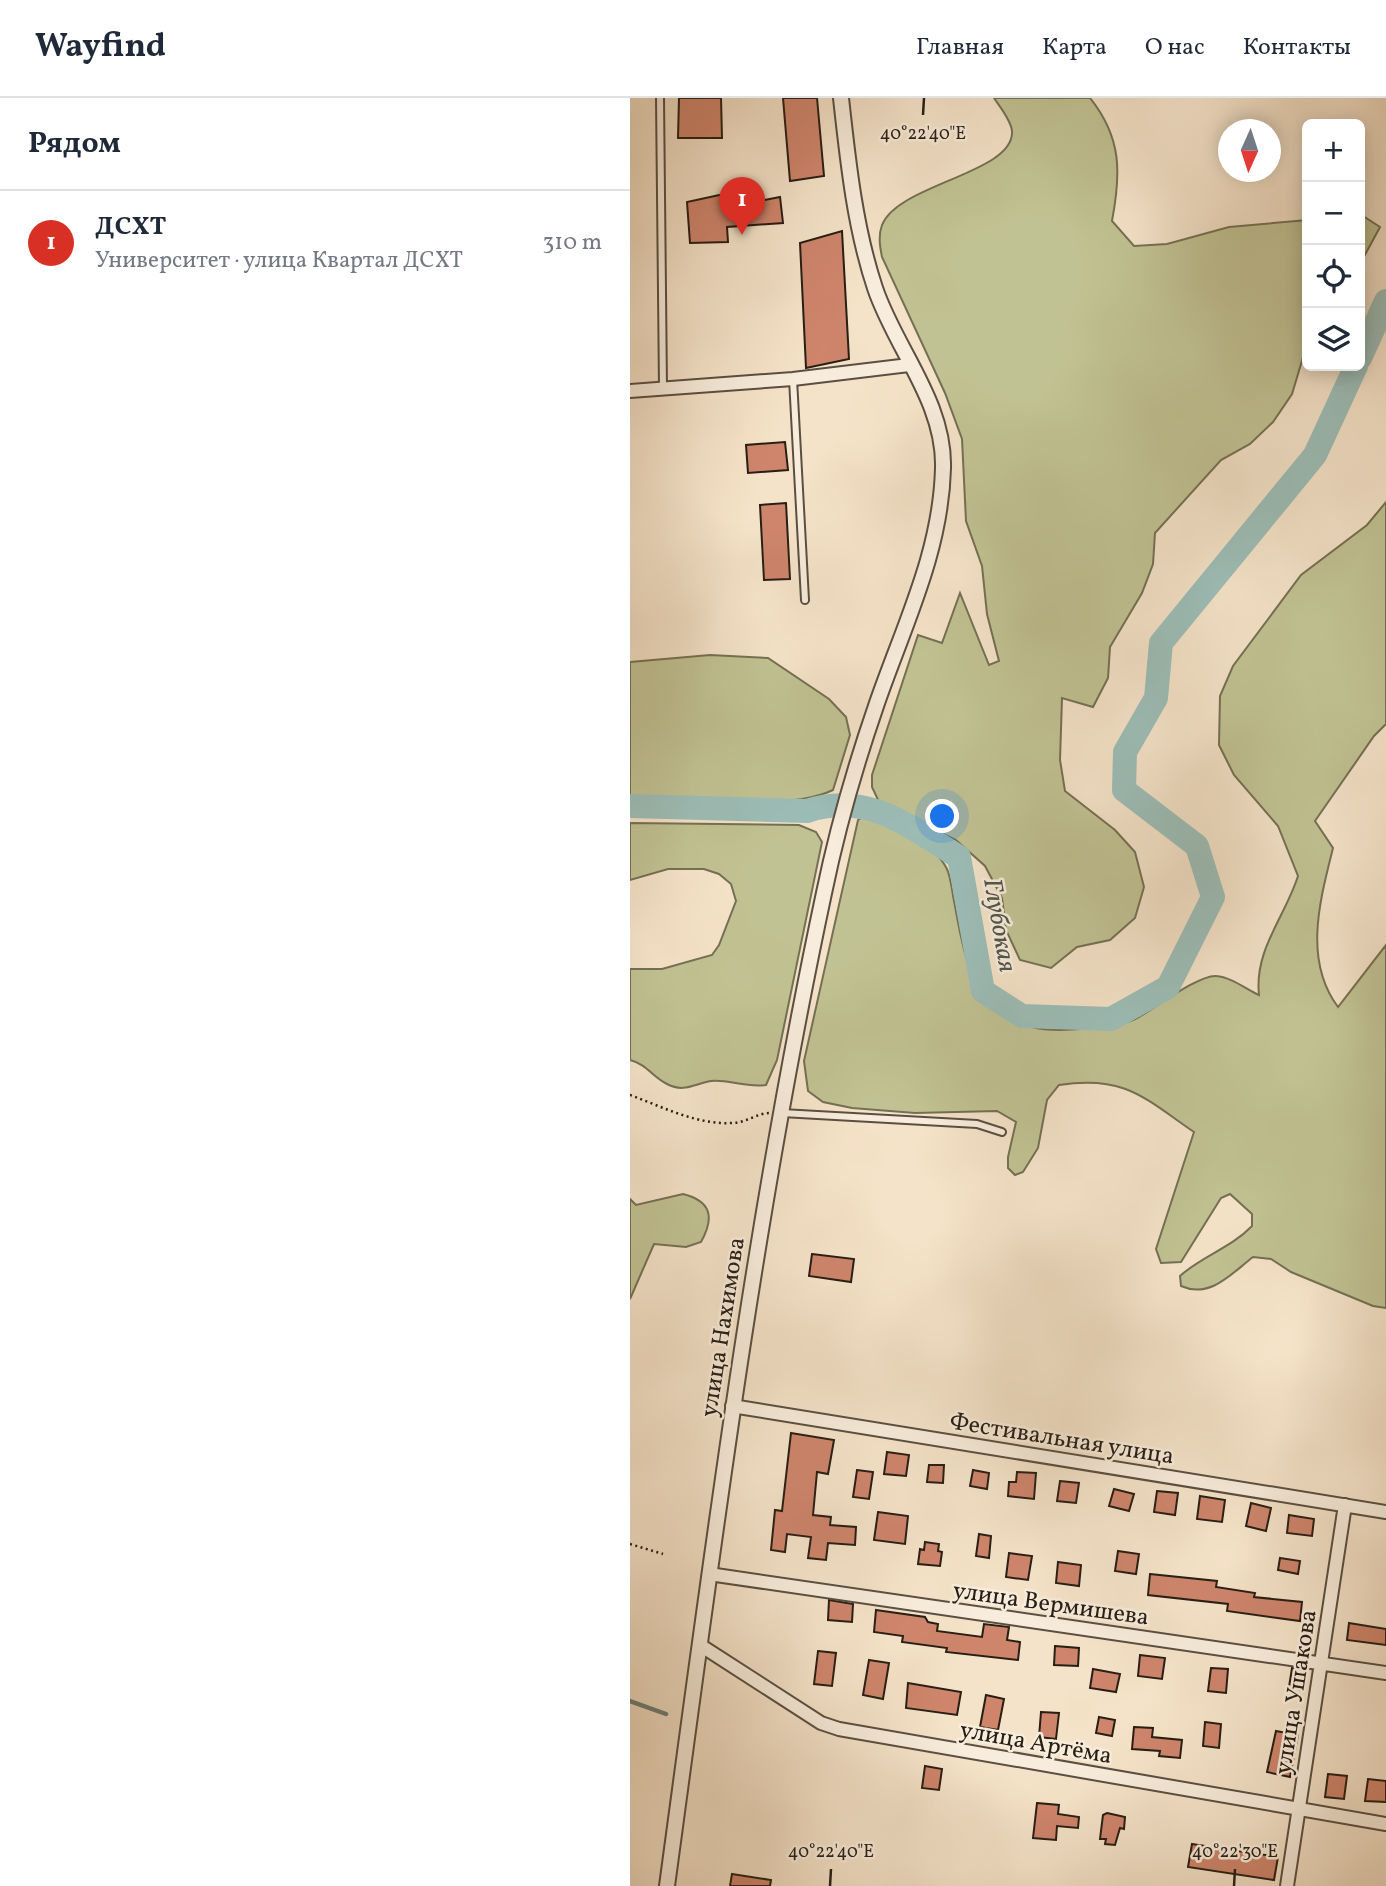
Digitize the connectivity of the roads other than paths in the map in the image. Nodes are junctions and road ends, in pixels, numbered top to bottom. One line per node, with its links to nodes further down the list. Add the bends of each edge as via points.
1 (660, 98): 5 (lane)
2 (841, 98): 3 (street, улица Нахимова, via 864,249 885,314)
3 (909, 365): 4 (street); 8 (street, улица Нахимова, via 933,412 942,452 935,536 840,825)
4 (793, 379): 5 (street); 7 (lane)
5 (663, 388): 6 (street)
6 (630, 391)
7 (804, 600)
8 (780, 1113): 9 (lane, via 965,1123); 10 (street, улица Нахимова)
9 (1002, 1132)
10 (732, 1406): 11 (street, Фестивальная улица); 13 (street, улица Нахимова)
11 (1345, 1505): 12 (street, Фестивальная улица); 15 (street, улица Ушакова)
12 (1386, 1512)
13 (709, 1574): 14 (street, улица Нахимова); 15 (street, улица Вермишева)
14 (700, 1645): 17 (street, улица Артёма, via 839,1730); 19 (street, улица Нахимова)
15 (1321, 1663): 16 (street, улица Вермишева); 17 (street, улица Ушакова)
16 (1386, 1673)
17 (1299, 1810): 18 (street, улица Артёма); 20 (street, улица Ушакова)
18 (1386, 1825)
19 (667, 1886)
20 (1287, 1886)

